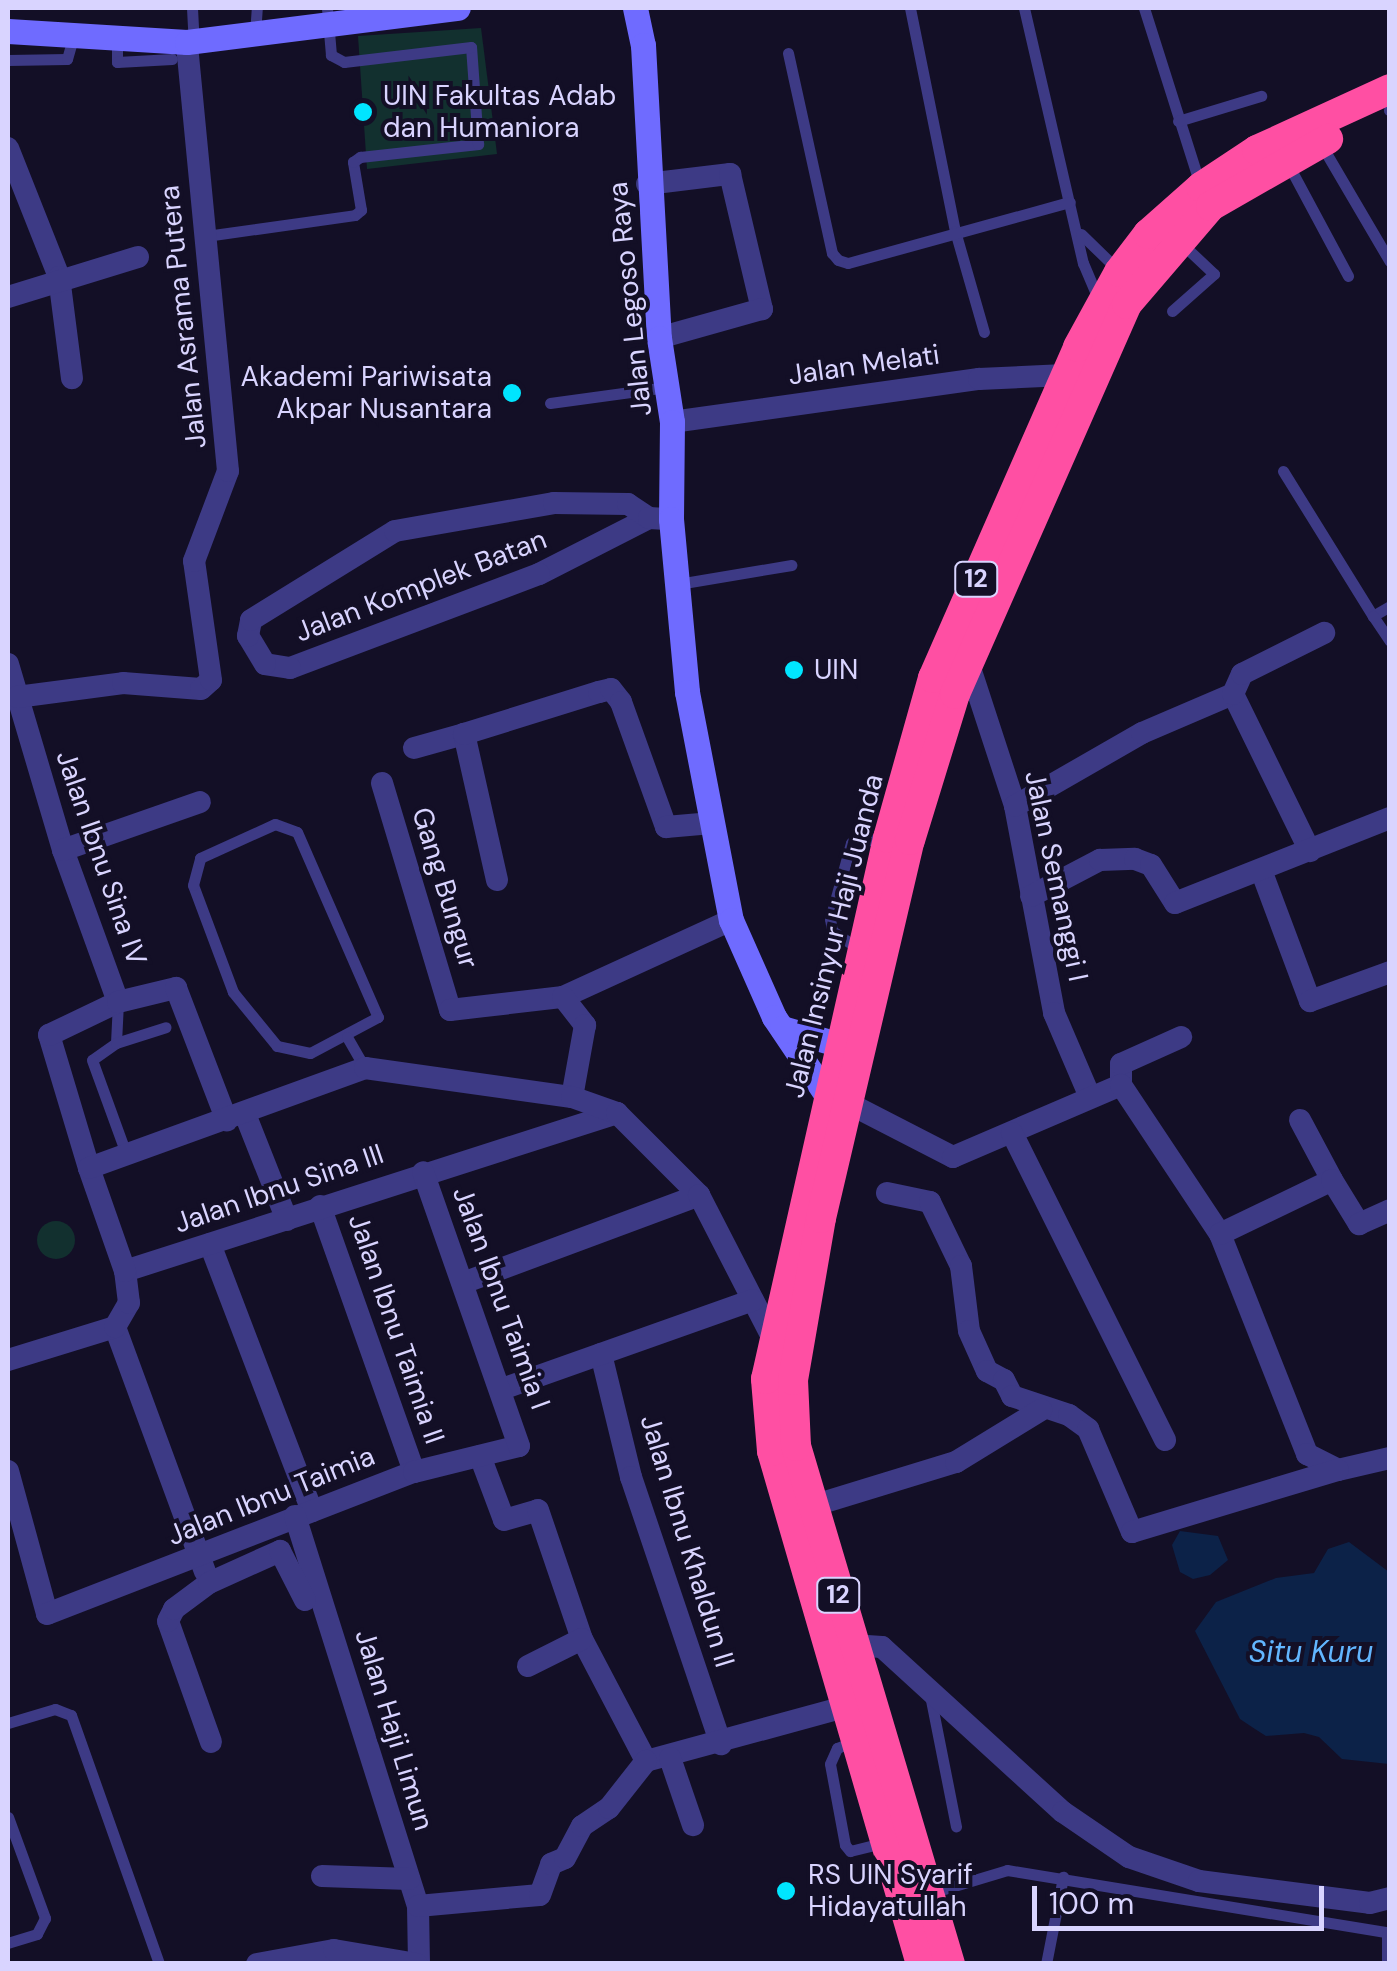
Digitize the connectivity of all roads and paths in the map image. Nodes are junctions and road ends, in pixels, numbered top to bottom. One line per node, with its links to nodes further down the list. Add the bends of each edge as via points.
1 (192, 8): 12 (lane)
2 (257, 8): 10 (lane)
3 (458, 8): 8 (street)
4 (635, 8): 22 (street, Jalan Legoso Raya, via 643,45)
5 (910, 8): 25 (lane)
6 (1024, 8): 24 (lane)
7 (1144, 8): 18 (lane)
8 (328, 16): 10 (street); 27 (lane, via 331,55 344,62 471,47 478,144 360,157 354,162 362,210 355,215)
9 (8, 31): 11 (street)
10 (256, 34): 12 (street)
11 (73, 38): 12 (street); 14 (lane, via 66,59)
12 (184, 47): 27 (street, Jalan Asrama Putera)
13 (788, 53): 25 (lane, via 832,254 848,262)
14 (8, 60)
15 (1390, 89): 23 (highway, Jalan Insinyur Haji Juanda / 12, via 1256,150)
16 (1261, 96): 18 (lane)
17 (1390, 110): 19 (highway, Jalan Insinyur Haji Juanda / 12)
18 (1178, 121): 23 (lane)
19 (1320, 142): 21 (highway, Jalan Insinyur Haji Juanda / 12); 30 (lane)
20 (8, 148): 33 (street)
21 (1286, 160): 28 (highway, Jalan Insinyur Haji Juanda / 12, via 1210,206); 32 (lane)
22 (647, 184): 38 (street, Jalan Legoso Raya); 38 (street, via 730,174 762,309)
23 (1201, 186): 31 (highway, Jalan Insinyur Haji Juanda / 12, via 1148,234)
24 (1070, 202): 25 (lane); 26 (lane)
25 (955, 231): 37 (lane)
26 (1081, 234): 31 (lane); 35 (lane)
27 (206, 236): 55 (street, Jalan Asrama Putera, via 228,470 194,561 211,680 200,689 122,682)
28 (1178, 240): 36 (lane, via 1214,274); 53 (highway, Jalan Insinyur Haji Juanda / 12, via 1128,304)
29 (138, 257): 33 (street)
30 (1390, 262)
31 (1119, 272): 35 (highway, Jalan Insinyur Haji Juanda / 12)
32 (1348, 276)
33 (59, 277): 34 (street); 40 (street)
34 (8, 298)
35 (1100, 302): 39 (highway, Jalan Insinyur Haji Juanda / 12)
36 (1172, 312)
37 (984, 332)
38 (659, 338): 41 (street, Jalan Legoso Raya)
39 (1065, 375): 43 (street, Jalan Melati, via 979,379); 78 (highway, Jalan Insinyur Haji Juanda / 12, via 933,678)
40 (72, 378)
41 (668, 388): 42 (lane); 43 (street, Jalan Legoso Raya)
42 (550, 403)
43 (672, 422): 45 (street, Jalan Legoso Raya)
44 (1283, 471): 49 (lane)
45 (660, 518): 45 (street, Jalan Komplek Batan, via 628,504 554,503 395,531 251,620 248,636 265,664 290,668 539,574); 47 (street, Jalan Legoso Raya)
46 (791, 565): 47 (lane)
47 (678, 584): 63 (street, Jalan Legoso Raya, via 687,692)
48 (1390, 606): 49 (lane)
49 (1373, 616): 51 (lane)
50 (1324, 633): 54 (street, via 1242,674)
51 (1390, 641)
52 (8, 664): 55 (street, Jalan Ibnu Sina IV)
53 (969, 665): 61 (street, Jalan Semanggi I); 83 (highway, Jalan Insinyur Haji Juanda / 12, via 910,840)
54 (1233, 694): 61 (street, via 1142,733); 65 (street)
55 (17, 698): 57 (street, Jalan Ibnu Sina IV)
56 (464, 734): 58 (street); 63 (street, via 611,690 626,713 666,827); 67 (street)
57 (18, 742): 64 (street, Jalan Ibnu Sina IV)
58 (414, 748)
59 (382, 783): 71 (street, Gang Bungur, via 449,1009)
60 (200, 802): 64 (street)
61 (1015, 806): 68 (street, Jalan Semanggi I)
62 (1390, 818): 65 (street)
63 (712, 822): 69 (street, Jalan Legoso Raya)
64 (63, 850): 72 (street, Jalan Ibnu Sina IV)
65 (1310, 851): 66 (street)
66 (1261, 870): 68 (street, via 1175,902 1152,865 1100,860); 70 (street, via 1310,1000)
67 (498, 880)
68 (1032, 896): 82 (street, Jalan Semanggi I, via 1054,1013)
69 (731, 920): 71 (street, Gang Bungur); 74 (street, Jalan Legoso Raya)
70 (1389, 974)
71 (564, 997): 81 (street, via 585,1025)
72 (118, 1002): 77 (lane); 85 (street, via 176,988); 89 (street, Jalan Ibnu Sina IV, via 49,1035)
73 (166, 1028): 77 (lane)
74 (782, 1028): 78 (street); 83 (street, Jalan Legoso Raya)
75 (348, 1037): 75 (lane, via 300,1054 277,1046 254,1021 233,992 192,886 200,858 275,824 297,832 375,1003 378,1017); 79 (lane)
76 (1181, 1037): 80 (street, via 1121,1064)
77 (116, 1044): 88 (lane, via 92,1060)
78 (840, 1044): 83 (highway, Jalan Insinyur Haji Juanda / 12)
79 (365, 1068): 81 (street); 85 (street)
80 (1122, 1085): 82 (street); 97 (street)
81 (572, 1097): 84 (street)
82 (1090, 1097): 87 (street)
83 (838, 1100): 87 (street, via 953,1157); 103 (highway, Jalan Insinyur Haji Juanda / 12); 115 (highway, Jalan Insinyur Haji Juanda / 12, via 793,1380 796,1446)
84 (616, 1113): 90 (street, Jalan Ibnu Sina III); 93 (street)
85 (236, 1118): 88 (street); 96 (street)
86 (1300, 1120): 91 (street)
87 (1012, 1134): 108 (street)
88 (126, 1156): 89 (street)
89 (89, 1168): 99 (street, Jalan Ibnu Sina IV)
90 (423, 1172): 94 (street, Jalan Ibnu Sina III); 100 (street, Jalan Ibnu Taimia I)
91 (1332, 1180): 95 (street, via 1360,1224); 97 (street)
92 (887, 1194): 107 (street, via 930,1202 961,1266 970,1331 987,1371 1004,1380 1012,1396)
93 (699, 1195): 100 (street); 101 (street)
94 (320, 1206): 96 (street, Jalan Ibnu Sina III); 114 (street, Jalan Ibnu Taimia II)
95 (1390, 1210)
96 (287, 1220): 98 (street, Jalan Ibnu Sina III)
97 (1220, 1234): 112 (street, via 1307,1454)
98 (210, 1244): 99 (street, Jalan Ibnu Sina III); 116 (street, Jalan Haji Limun)
99 (126, 1271): 102 (street, via 129,1303)
100 (463, 1283): 106 (street, Jalan Ibnu Taimia I)
101 (752, 1300): 103 (street); 104 (street)
102 (115, 1326): 105 (street); 117 (street)
103 (772, 1337): 124 (highway, Jalan Insinyur Haji Juanda / 12, via 766,1379 772,1451)
104 (601, 1354): 106 (street); 128 (street, Jalan Ibnu Khaldun II, via 631,1477)
105 (8, 1360)
106 (502, 1389): 109 (street, Jalan Ibnu Taimia I)
107 (1041, 1410): 112 (street, via 1069,1415 1092,1440 1132,1532); 115 (street, via 956,1462)
108 (1165, 1440)
109 (521, 1444): 110 (street, Jalan Ibnu Taimia)
110 (480, 1456): 114 (street, Jalan Ibnu Taimia); 120 (street, via 504,1520 538,1510)
111 (1390, 1458): 112 (street)
112 (1338, 1470)
113 (8, 1471): 117 (street, Jalan Ibnu Taimia, via 46,1614)
114 (414, 1472): 116 (street, Jalan Ibnu Taimia)
115 (812, 1506): 121 (highway, Jalan Insinyur Haji Juanda / 12)
116 (304, 1513): 117 (street, Jalan Ibnu Taimia); 136 (street, Jalan Haji Limun)
117 (200, 1558): 118 (street)
118 (209, 1583): 119 (street, via 283,1552); 127 (street, via 168,1620)
119 (306, 1600)
120 (582, 1639): 122 (street); 129 (street)
121 (852, 1646): 123 (street, via 882,1647); 137 (highway, Jalan Insinyur Haji Juanda / 12)
122 (528, 1666)
123 (928, 1686): 132 (lane); 138 (street, via 1063,1812 1143,1863 1199,1881 1370,1903)
124 (845, 1706): 126 (highway, Jalan Insinyur Haji Juanda / 12); 128 (street)
125 (8, 1724): 143 (lane, via 55,1709 70,1716)
126 (856, 1740): 133 (highway, Jalan Insinyur Haji Juanda / 12); 133 (lane, via 837,1748 830,1764 845,1845 850,1851)
127 (210, 1742)
128 (721, 1744): 129 (street)
129 (658, 1760): 131 (street); 139 (street, via 582,1826 565,1858 551,1864 540,1894)
130 (8, 1817): 141 (lane, via 44,1918 37,1934)
131 (692, 1825)
132 (956, 1826)
133 (887, 1841): 142 (highway, Jalan Insinyur Haji Juanda / 12)
134 (322, 1876): 136 (street)
135 (1063, 1877): 137 (lane, via 1007,1870); 140 (lane); 147 (lane)
136 (409, 1879): 139 (street, Jalan Haji Limun)
137 (931, 1893): 146 (highway, Jalan Insinyur Haji Juanda / 12)
138 (1390, 1898)
139 (418, 1906): 145 (street, Jalan Haji Limun)
140 (1388, 1934): 148 (lane)
141 (8, 1943)
142 (919, 1961)
143 (159, 1964)
144 (256, 1964): 145 (street, via 334,1950)
145 (418, 1964)
146 (950, 1964)
147 (1046, 1964)
148 (1387, 1964)

